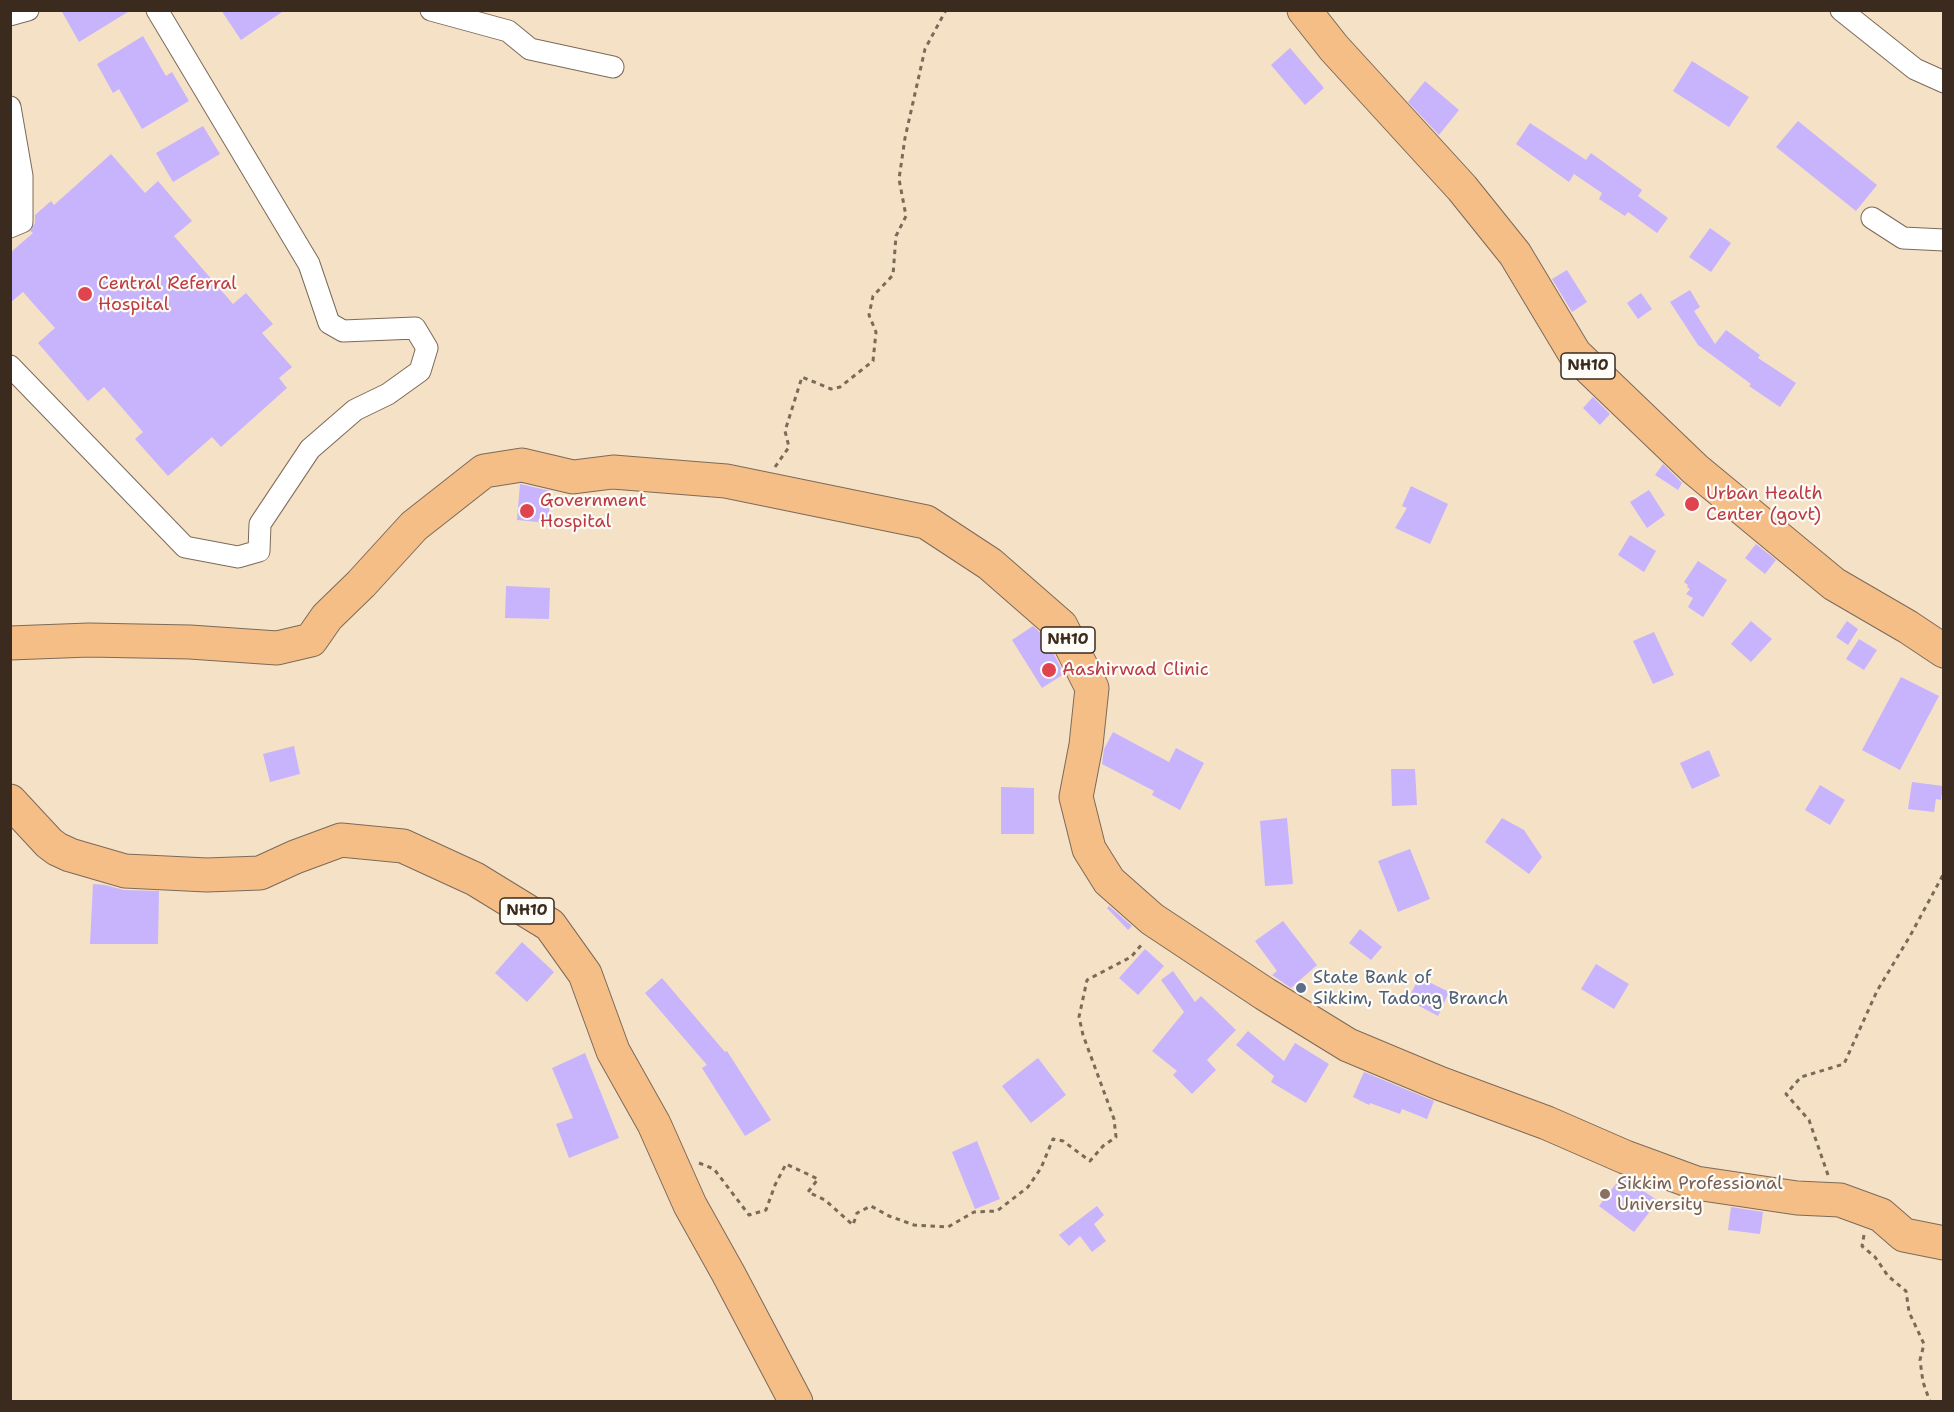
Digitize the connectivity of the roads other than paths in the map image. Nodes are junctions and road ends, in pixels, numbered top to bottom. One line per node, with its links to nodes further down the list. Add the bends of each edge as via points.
1 (28, 10): 6 (street)
2 (157, 10): 13 (street, via 309,264 329,323 343,331 415,328 427,348 420,371 388,394 355,410 310,449 260,524 259,551 238,557 185,547)
3 (431, 10): 7 (street, via 508,32 530,49)
4 (1304, 10): 15 (highway, NH10, via 1462,188 1515,254 1575,354 1695,469 1834,584)
5 (1841, 10): 8 (street, via 1915,69)
6 (10, 15)
7 (613, 67)
8 (1944, 82)
9 (10, 107): 11 (street, via 22,176 22,222)
10 (1872, 218): 12 (street, via 1903,238)
11 (10, 227)
12 (1944, 240)
13 (10, 366)
14 (10, 643): 17 (highway, NH10, via 89,640 277,648 310,640 414,525 484,471 522,465 573,477 613,472 726,481 926,522 990,564 1061,626 1092,688 1076,797 1089,849 1109,881 1152,919 1348,1045 1439,1083 1696,1183 1853,1205 1881,1215 1904,1235)
15 (1944, 651)
16 (10, 801): 18 (highway, NH10, via 57,849 125,871 260,873 341,840 403,846 474,879 550,926 585,974 613,1051 654,1124 690,1205)
17 (1944, 1243)
18 (796, 1401)

